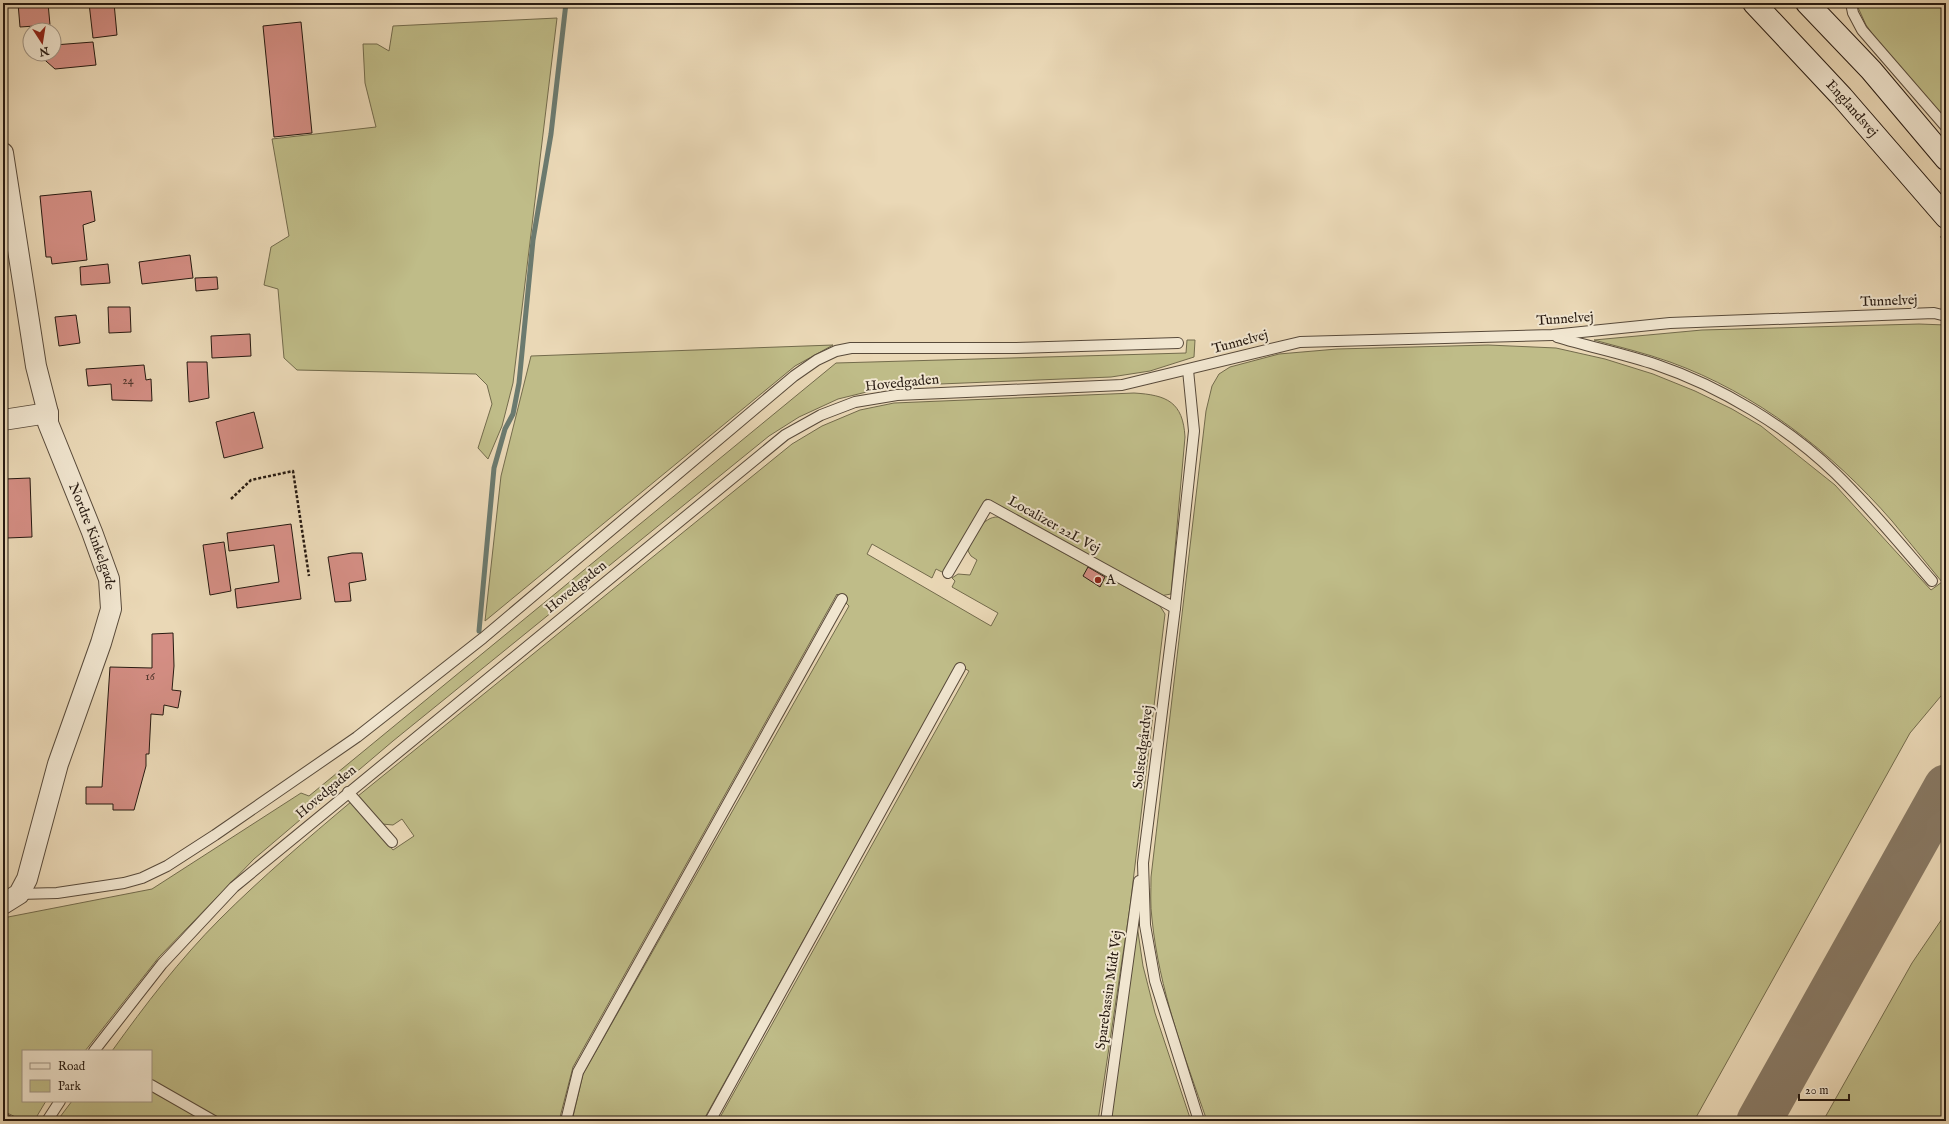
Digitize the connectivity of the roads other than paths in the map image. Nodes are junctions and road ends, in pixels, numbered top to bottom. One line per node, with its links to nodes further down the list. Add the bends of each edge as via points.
1 (1754, 3): 7 (main road, Englandsvej, via 1842,97)
2 (1807, 3): 6 (main road, via 1871,70)
3 (1851, 3): 4 (lane, via 1862,30)
4 (1946, 127)
5 (3, 153): 12 (street, Nordre Kinkelgade, via 36,366)
6 (1946, 159)
7 (1946, 217)
8 (1946, 316): 9 (lane, Tunnelvej, via 1934,313 1670,323)
9 (1552, 335): 11 (lane, Tunnelvej, via 1300,342); 15 (lane, via 1657,365 1744,405 1789,434 1834,472)
10 (1178, 343): 22 (lane, via 1015,348 851,348 836,351 817,360 794,376 664,484 483,638 357,737 214,835 167,866 130,882)
11 (1188, 370): 17 (lane, Solstedgårdvej, via 1194,431); 19 (lane, Hovedgaden, via 1122,386 897,395 855,402 821,415 785,435)
12 (48, 414): 13 (street); 22 (street, Nordre Kinkelgade, via 48,423 109,580 111,609 58,764 28,879)
13 (3, 420)
14 (948, 573): 17 (lane, Localizer 22L Vej, via 988,505)
15 (1932, 581)
16 (842, 599): 30 (lane, via 578,1072)
17 (1175, 608): 21 (lane, Solstedgårdvej)
18 (960, 668): 31 (lane)
19 (348, 792): 20 (lane); 23 (lane, Hovedgaden, via 234,886 162,964)
20 (392, 842)
21 (1143, 863): 32 (lane, Sparebassin Midt Vej); 33 (lane, Solstedgårdvej, via 1144,925 1155,981)
22 (11, 899)
23 (95, 1050)
24 (152, 1086): 29 (lane)
25 (59, 1102): 28 (lane)
26 (3, 1118): 27 (lane)
27 (8, 1121)
28 (47, 1121)
29 (214, 1121)
30 (566, 1121)
31 (710, 1121)
32 (1106, 1121)
33 (1199, 1121)

